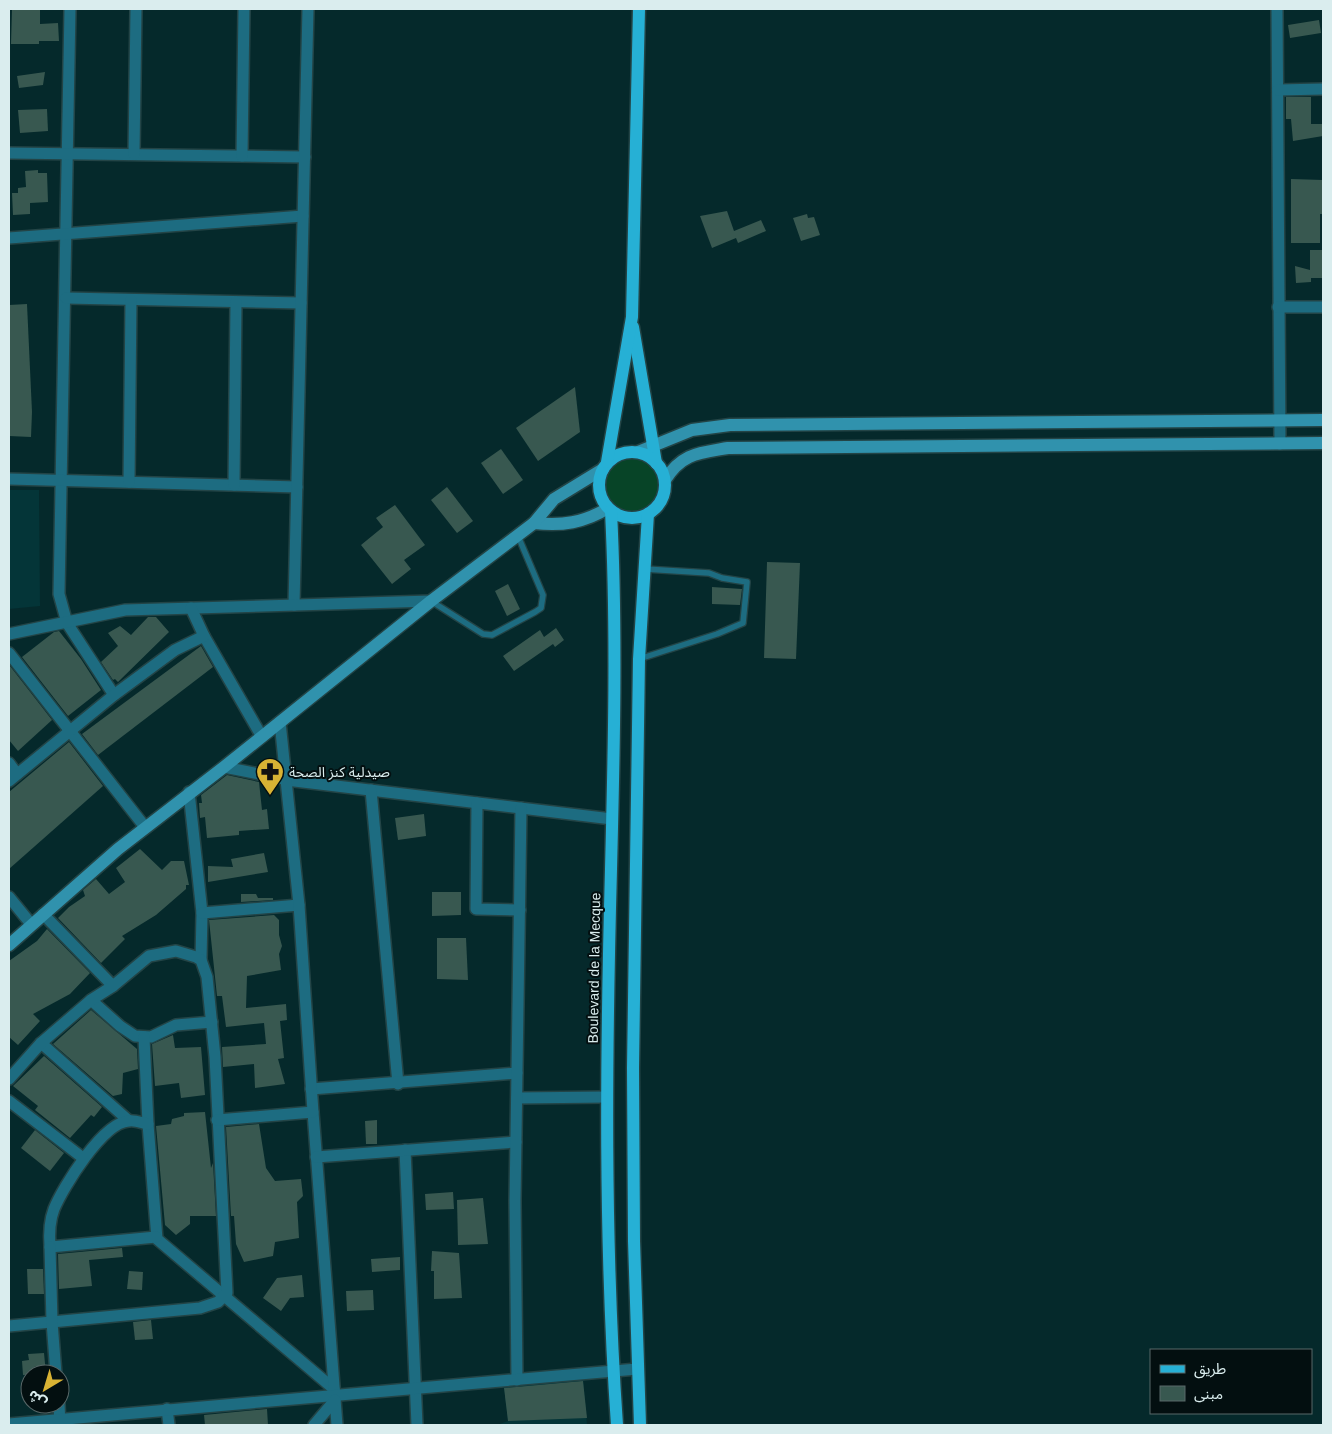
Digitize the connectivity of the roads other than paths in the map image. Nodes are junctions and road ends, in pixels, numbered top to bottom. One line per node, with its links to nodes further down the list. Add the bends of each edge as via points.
1 (70, 9): 9 (street)
2 (136, 9): 11 (street)
3 (244, 9): 12 (street)
4 (308, 9): 13 (street)
5 (639, 9): 23 (main road)
6 (1277, 9): 8 (street)
7 (1323, 89): 8 (street)
8 (1278, 90): 21 (street)
9 (66, 152): 10 (street); 11 (street); 15 (street)
10 (9, 153)
11 (134, 154): 12 (street)
12 (242, 156): 13 (street)
13 (305, 157): 14 (street)
14 (303, 216): 15 (street); 20 (street)
15 (67, 233): 16 (street); 17 (street)
16 (9, 238)
17 (66, 298): 18 (street); 33 (street)
18 (131, 300): 19 (street); 35 (street)
19 (236, 302): 20 (street); 36 (street)
20 (301, 303): 37 (street)
21 (1278, 307): 22 (street); 24 (street)
22 (1323, 307)
23 (632, 317): 28 (main road); 31 (main road, Boulevard de la Mecque)
24 (1279, 420): 25 (street); 27 (street); 28 (street, via 730,425 692,430)
25 (1323, 420)
26 (1323, 443): 27 (street)
27 (1280, 444): 34 (street, via 728,448 683,459)
28 (652, 448): 29 (street); 30 (main road)
29 (638, 452): 30 (main road); 31 (main road, via 618,455)
30 (656, 463): 34 (main road)
31 (605, 466): 38 (main road, Boulevard de la Mecque, via 599,489); 40 (street, via 554,499)
32 (9, 479): 33 (street)
33 (61, 480): 35 (street); 46 (street, via 59,594)
34 (665, 480): 39 (main road, via 662,500)
35 (129, 482): 36 (street)
36 (234, 485): 37 (street)
37 (297, 487): 44 (street)
38 (610, 509): 39 (main road, via 629,518); 40 (street, via 584,521 559,525); 63 (main road, Boulevard de la Mecque, via 614,612)
39 (648, 514): 42 (main road)
40 (534, 523): 41 (street)
41 (518, 536): 43 (street); 43 (lane, via 543,595 541,608 492,635 483,634)
42 (644, 569): 50 (main road); 50 (lane, via 710,573 747,582 743,623)
43 (430, 601): 44 (street); 52 (street)
44 (294, 605): 45 (street)
45 (191, 608): 46 (street, via 125,610); 48 (street)
46 (67, 623): 47 (street); 51 (street)
47 (9, 634)
48 (204, 636): 51 (street, via 175,650); 54 (street)
49 (9, 653): 53 (street)
50 (639, 659): 99 (main road, via 633,1068)
51 (114, 695): 53 (street)
52 (280, 722): 54 (street); 58 (street)
53 (69, 731): 57 (street); 64 (street)
54 (262, 737): 56 (street)
55 (9, 763): 57 (street)
56 (224, 767): 58 (street); 60 (street)
57 (13, 778)
58 (285, 779): 59 (street); 66 (street)
59 (370, 790): 61 (street); 80 (street)
60 (189, 792): 64 (street); 68 (street)
61 (477, 803): 62 (street); 67 (street, via 476,909)
62 (521, 808): 63 (street); 67 (street)
63 (612, 819): 82 (main road, Boulevard de la Mecque)
64 (145, 827): 69 (street)
65 (9, 897): 70 (street)
66 (299, 905): 68 (street); 81 (street)
67 (520, 910): 78 (street)
68 (202, 913): 72 (street)
69 (43, 914): 70 (street); 73 (street)
70 (31, 924): 71 (street)
71 (9, 946)
72 (201, 960): 73 (street, via 184,952 160,952 149,956); 75 (street, via 207,977)
73 (113, 986): 74 (street)
74 (91, 1000): 76 (street, via 129,1033); 77 (street)
75 (212, 1022): 76 (street, via 176,1025); 87 (street)
76 (144, 1037): 88 (street)
77 (41, 1044): 79 (street); 86 (street)
78 (517, 1073): 80 (street); 83 (street)
79 (9, 1079)
80 (398, 1084): 81 (street)
81 (311, 1089): 85 (street)
82 (607, 1097): 83 (street); 100 (main road, Boulevard de la Mecque)
83 (517, 1098): 89 (street)
84 (9, 1101): 92 (street)
85 (313, 1112): 87 (street); 91 (street)
86 (128, 1120): 88 (street); 92 (street, via 108,1131)
87 (217, 1120): 95 (street, via 228,1274)
88 (148, 1124): 93 (street)
89 (516, 1142): 90 (street); 101 (street)
90 (405, 1150): 91 (street); 102 (street)
91 (316, 1157): 103 (street)
92 (83, 1158): 94 (street, via 54,1209 49,1228)
93 (156, 1237): 94 (street); 95 (street)
94 (50, 1247): 96 (street)
95 (224, 1297): 96 (street, via 212,1306 200,1308); 103 (street)
96 (52, 1322): 97 (street); 98 (street)
97 (9, 1326)
98 (55, 1364)
99 (637, 1369): 100 (street); 112 (main road)
100 (613, 1372): 101 (street); 111 (main road, Boulevard de la Mecque)
101 (517, 1380): 102 (street)
102 (416, 1390): 103 (street); 110 (street)
103 (334, 1395): 104 (street); 108 (street); 109 (street)
104 (167, 1409): 105 (street); 107 (street)
105 (60, 1422): 106 (street)
106 (9, 1424)
107 (169, 1425)
108 (314, 1425)
109 (337, 1425)
110 (417, 1425)
111 (617, 1425)
112 (640, 1425)

